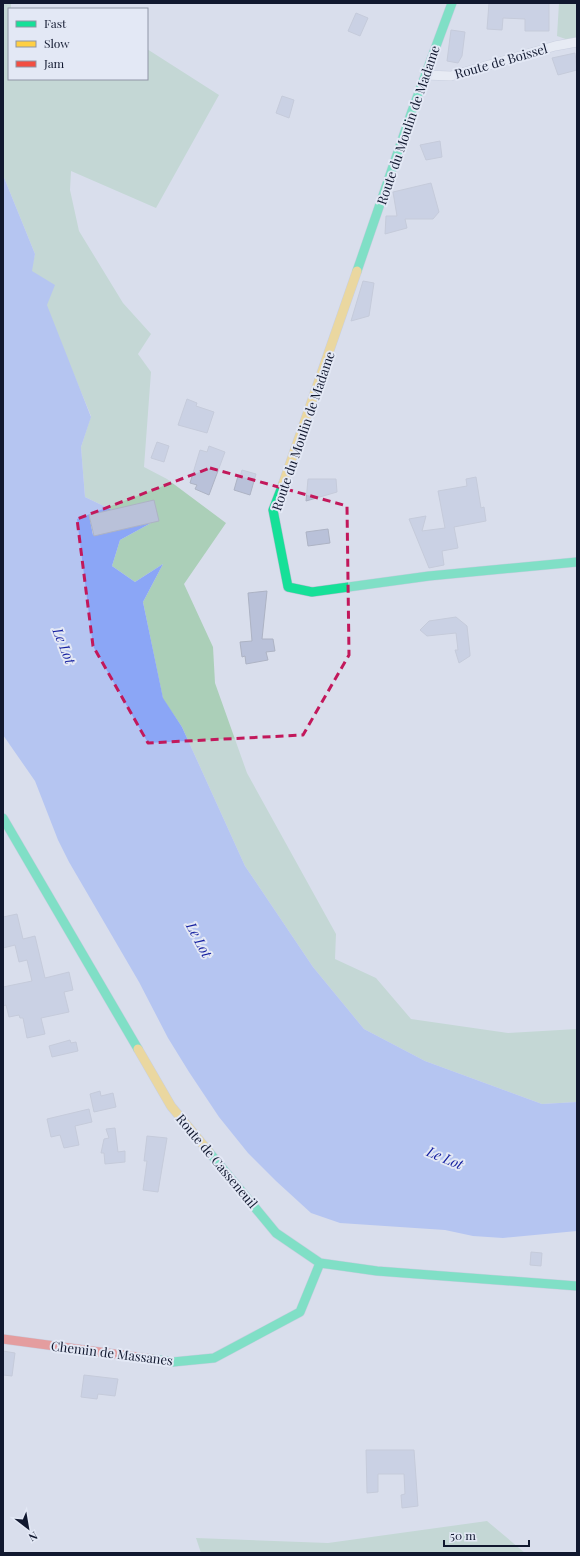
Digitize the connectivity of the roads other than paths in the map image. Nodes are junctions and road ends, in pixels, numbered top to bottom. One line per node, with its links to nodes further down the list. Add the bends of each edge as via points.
1 (452, 3): 3 (street, Route du Moulin de Madame)
2 (577, 42): 3 (street, Route de Boissel, via 451,76)
3 (425, 75): 4 (street, Route du Moulin de Madame, via 273,510 288,587 312,592 429,576)
4 (577, 562)
5 (3, 818): 6 (street, Route de Casseneuil, via 171,1106 276,1233)
6 (320, 1263): 7 (street, Route de Casseneuil, via 377,1271); 8 (street, Chemin de Massanes, via 300,1312 214,1358 173,1362)
7 (577, 1286)
8 (3, 1338)

